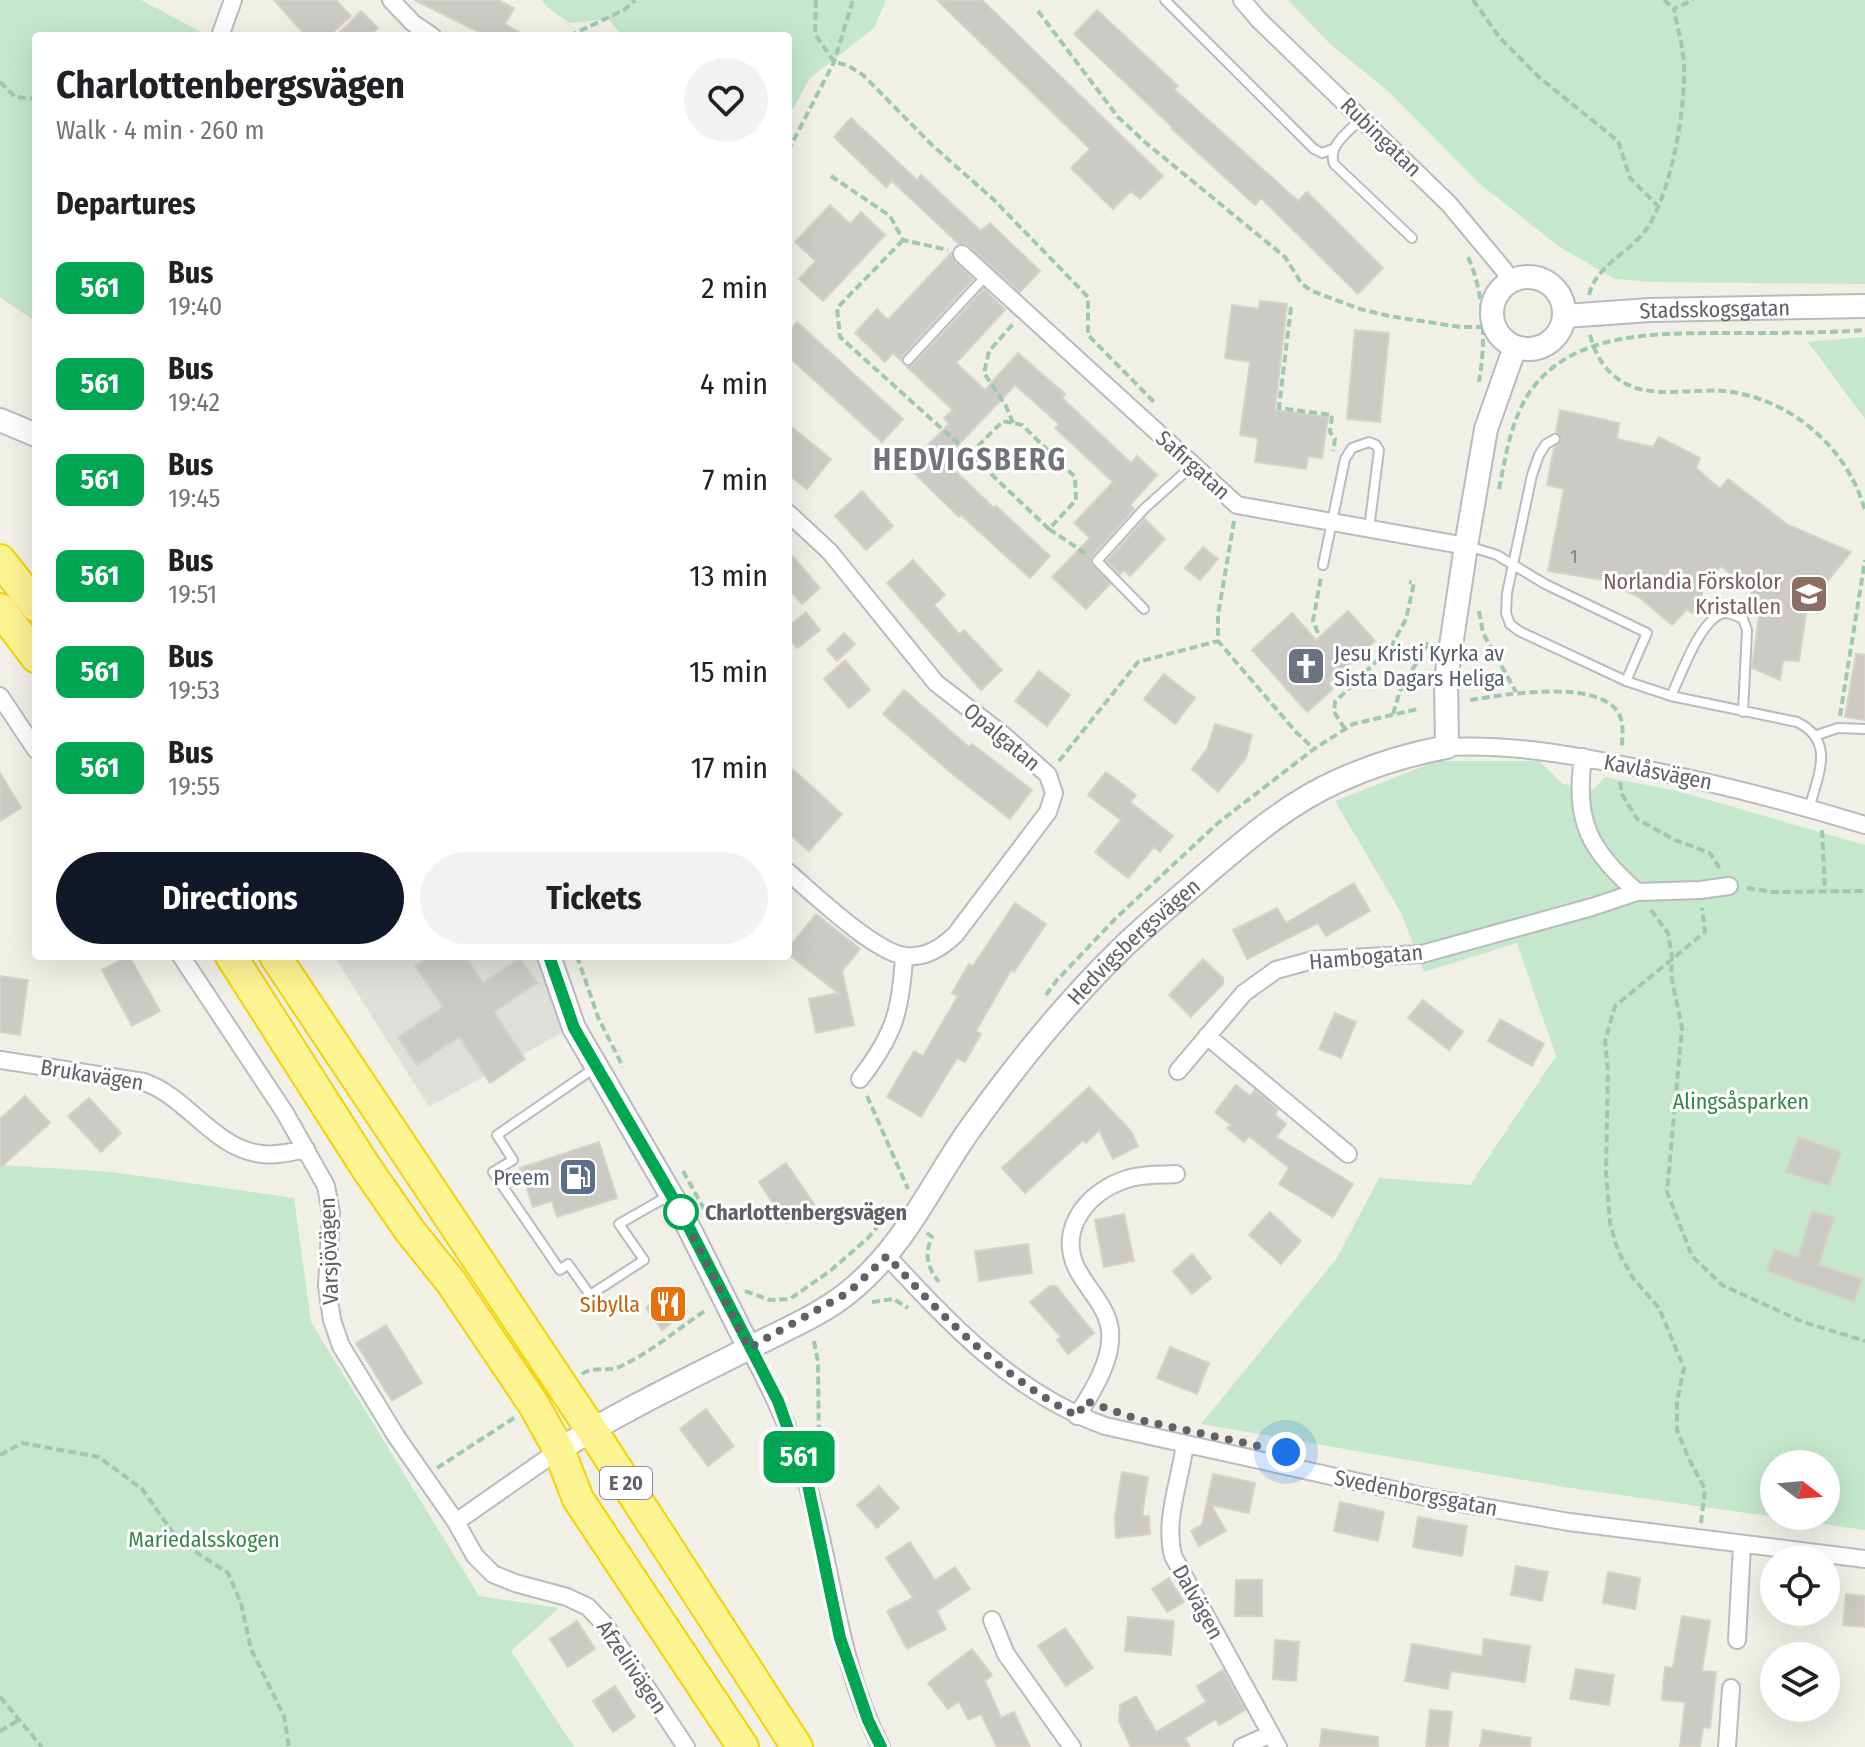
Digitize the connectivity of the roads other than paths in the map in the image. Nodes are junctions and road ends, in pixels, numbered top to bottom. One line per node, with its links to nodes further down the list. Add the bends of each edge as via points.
1 (233, 0): 5 (street)
2 (391, 0): 6 (street)
3 (1165, 0): 8 (lane, via 1314,149)
4 (1242, 0): 7 (street, Rubingatan)
5 (221, 32)
6 (426, 32)
7 (1361, 118): 8 (lane); 12 (street, Rubingatan, via 1449,204)
8 (1333, 149): 9 (lane, via 1334,164)
9 (1412, 238)
10 (962, 254): 11 (street, Safirgatan)
11 (982, 272): 16 (lane); 20 (street, Safirgatan)
12 (1510, 282): 14 (street, via 1527,277 1545,281); 15 (street, via 1497,295 1493,319 1500,336)
13 (1865, 306): 14 (street, Stadsskogsgatan)
14 (1575, 315): 15 (street, via 1548,344)
15 (1515, 347): 24 (street, via 1486,429)
16 (908, 360)
17 (0, 420): 18 (street)
18 (32, 433)
19 (1555, 439): 26 (lane, via 1539,455)
20 (1193, 465): 22 (street, Safirgatan, via 1237,505); 30 (lane, via 1097,561)
21 (792, 517): 46 (street, Opalgatan, via 830,552 936,683 1048,775 1054,793 1048,812 955,935 938,950)
22 (1332, 522): 23 (street, Safirgatan); 23 (lane, via 1345,459 1352,448 1369,442 1379,450); 27 (lane)
23 (1369, 529): 24 (street, Safirgatan)
24 (1466, 546): 26 (lane); 39 (street, via 1446,679)
25 (0, 560): 28 (highway)
26 (1513, 564): 32 (lane, via 1506,613 1510,624); 32 (lane, via 1647,633)
27 (1323, 565)
28 (32, 601)
29 (0, 609): 31 (highway)
30 (1144, 609)
31 (32, 652)
32 (1626, 681): 34 (lane)
33 (0, 696): 38 (street)
34 (1671, 696): 35 (lane); 35 (lane, via 1702,633 1719,614 1729,613 1743,619 1747,630)
35 (1743, 712): 37 (lane, via 1797,722)
36 (1865, 729): 37 (lane, via 1838,728)
37 (1817, 735): 41 (lane, via 1820,766)
38 (32, 744)
39 (1447, 747): 40 (street, Kavlåsvägen); 60 (street, Hedvigsbergsvägen, via 1397,758 1303,799 1256,831 1120,950 1013,1071)
40 (1583, 757): 41 (street, Kavlåsvägen, via 1732,787); 45 (street, via 1583,819 1594,845)
41 (1809, 809): 42 (street, Kavlåsvägen)
42 (1865, 825)
43 (792, 875): 46 (street, via 881,948)
44 (1729, 886): 45 (street, Hambogatan)
45 (1637, 892): 51 (street, Hambogatan, via 1422,954 1313,960 1276,970 1244,993)
46 (904, 956): 55 (street, via 893,1026)
47 (184, 960): 56 (street, Varsjövägen)
48 (234, 960): 65 (highway, E 20, via 365,1166 451,1282)
49 (278, 960): 63 (highway, E 20)
50 (550, 960): 53 (street, via 574,1028)
51 (1207, 1036): 54 (street, Hambogatan); 57 (street)
52 (0, 1060): 56 (street, Brukavägen, via 144,1082 160,1087 242,1148 262,1154)
53 (597, 1067): 59 (street); 59 (lane, via 497,1135 513,1160 493,1172 560,1270 568,1264 590,1295 644,1260 619,1224)
54 (1178, 1071)
55 (860, 1079)
56 (306, 1149): 66 (street, Varsjövägen, via 326,1186 331,1213 327,1286 341,1346)
57 (1348, 1154)
58 (1176, 1174): 62 (street, via 1128,1178 1092,1198 1079,1212 1071,1251 1106,1316 1111,1342)
59 (671, 1194): 61 (street)
60 (887, 1256): 61 (street, Hedvigsbergsvägen, via 849,1292); 62 (street, Svedenborgsgatan, via 975,1347 1038,1395)
61 (749, 1348): 63 (street, Hedvigsbergsvägen); 76 (street, via 778,1401 808,1485 840,1638)
62 (1077, 1416): 64 (street, Svedenborgsgatan)
63 (591, 1429): 65 (street, Hedvigsbergsvägen); 75 (highway, E 20)
64 (1185, 1444): 67 (street, Svedenborgsgatan, via 1446,1500); 72 (street, Dalvägen, via 1168,1537 1173,1556)
65 (559, 1450): 66 (street); 74 (highway, E 20, via 578,1499)
66 (456, 1522): 73 (street, Afzeliivägen, via 475,1556 493,1574 588,1607)
67 (1742, 1546): 68 (street, Svedenborgsgatan); 70 (street)
68 (1865, 1559)
69 (992, 1620): 77 (street, via 1006,1654)
70 (1737, 1640)
71 (1731, 1688): 79 (street)
72 (1274, 1740): 78 (street)
73 (686, 1747)
74 (743, 1747)
75 (797, 1747)
76 (881, 1747)
77 (1072, 1747)
78 (1242, 1747)
79 (1727, 1747)

